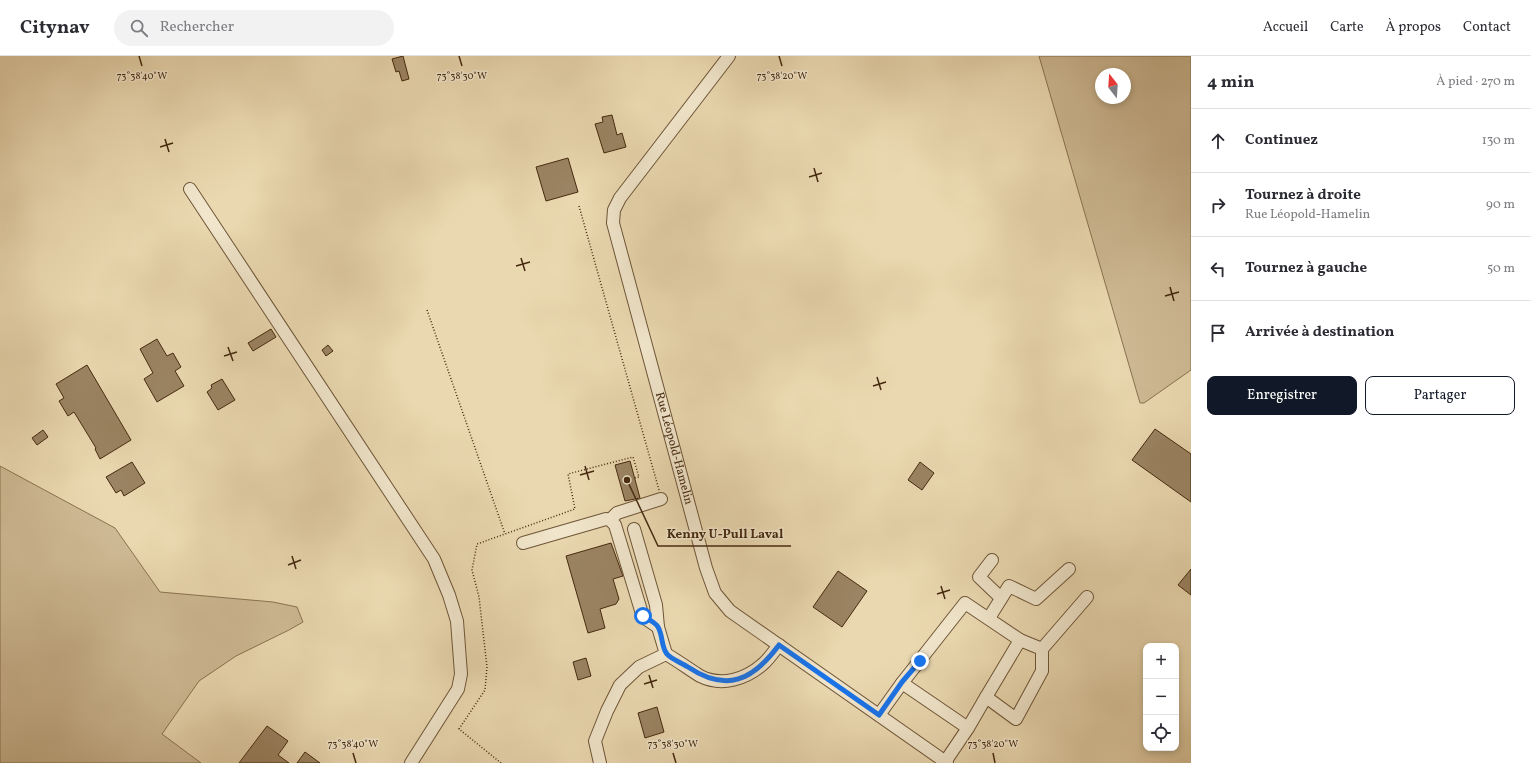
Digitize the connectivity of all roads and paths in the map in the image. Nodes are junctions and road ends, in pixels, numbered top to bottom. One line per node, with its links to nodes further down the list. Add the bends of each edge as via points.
1 (729, 56): 18 (street, Rue Léopold-Hamelin, via 620,198 614,210 613,223 706,568 715,593 730,610)
2 (190, 190): 26 (street, via 434,559 449,595 457,621 461,674 458,689)
3 (579, 206): 6 (path)
4 (427, 310): 9 (path)
5 (635, 478): 9 (path, via 639,477 633,457 568,474 575,509)
6 (661, 499): 7 (street, via 617,513)
7 (610, 520): 10 (street); 16 (street, via 615,525 643,616)
8 (634, 529): 16 (street, via 656,605)
9 (505, 534): 27 (path, via 477,544 472,570 479,597 487,667 485,690 459,729)
10 (523, 543)
11 (992, 560): 14 (street, via 979,577)
12 (1069, 569): 14 (street, via 1036,599 1009,586)
13 (1088, 597): 19 (street)
14 (1001, 598): 15 (street)
15 (989, 618): 17 (street); 21 (street, via 965,603)
16 (658, 627): 20 (street)
17 (1020, 640): 19 (street); 22 (street)
18 (779, 645): 20 (street, via 764,664 739,679 727,682 701,676); 23 (street, Rue Léopold-Hamelin)
19 (1042, 649): 22 (street, via 1042,671 1016,719)
20 (666, 654): 28 (street, via 639,667 620,685 595,741)
21 (902, 682): 23 (street); 24 (street)
22 (986, 697): 24 (street)
23 (879, 715): 25 (street, Rue Léopold-Hamelin)
24 (968, 728): 25 (street)
25 (946, 762)
26 (411, 763)
27 (501, 763)
28 (600, 763)

